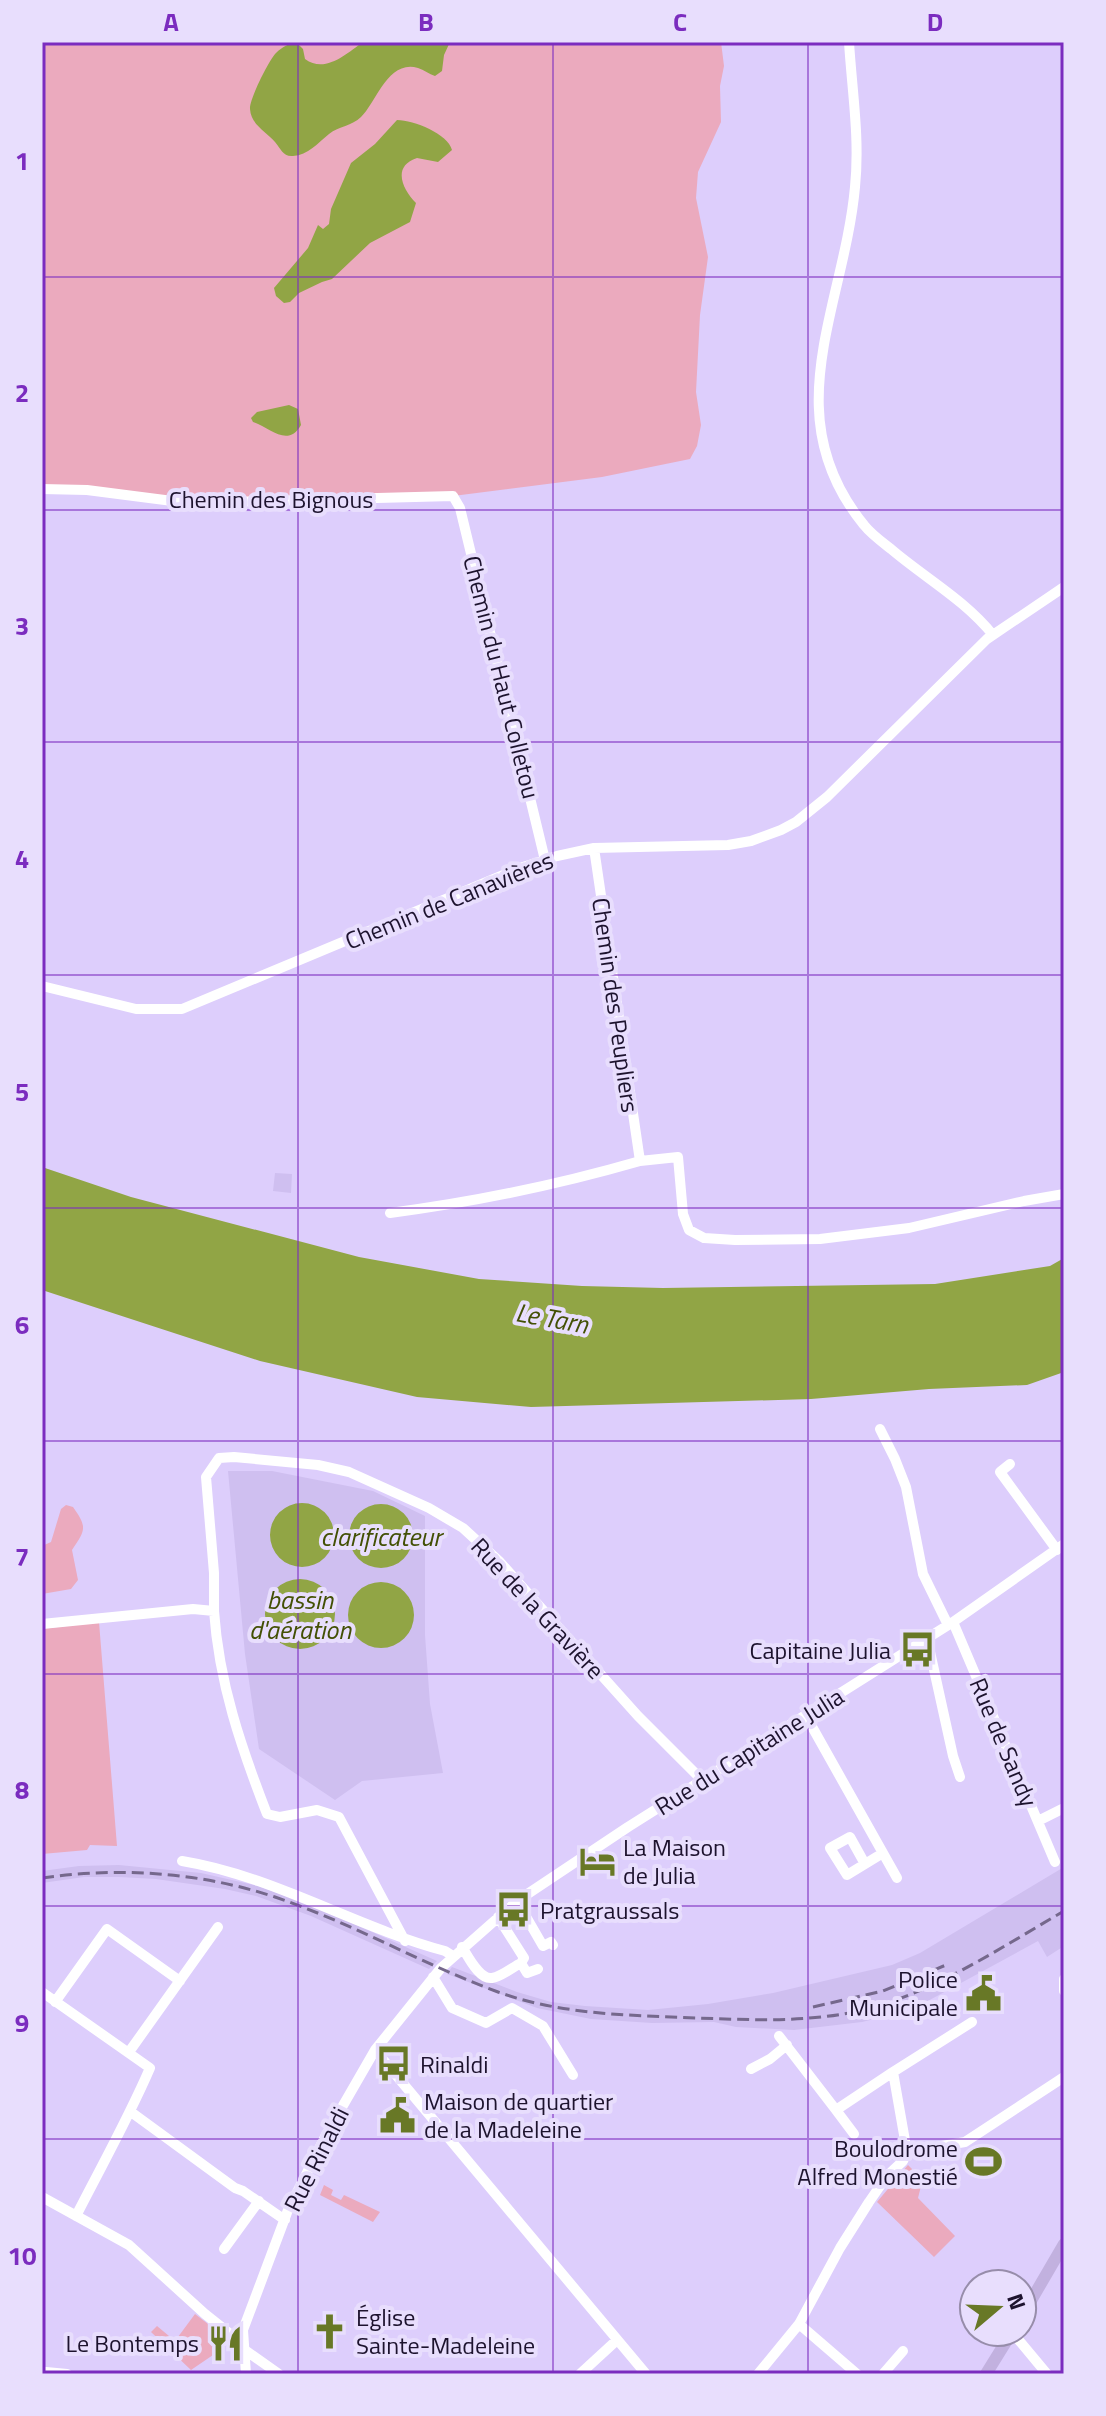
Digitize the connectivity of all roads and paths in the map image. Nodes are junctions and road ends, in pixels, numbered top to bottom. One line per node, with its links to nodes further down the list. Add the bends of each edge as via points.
1 (849, 42): 5 (street, via 858,139 855,190 825,328 818,403 822,445 835,482 865,527 977,615)
2 (42, 489): 3 (street, Chemin des Bignous, via 188,503)
3 (453, 496): 7 (street, Chemin du Haut Colletou)
4 (1064, 587): 5 (street, Chemin de Canavières)
5 (993, 635): 6 (street, Chemin de Canavières, via 796,822 728,845)
6 (594, 848): 7 (street, Chemin de Canavières); 9 (street, Chemin des Peupliers)
7 (545, 860): 8 (street, Chemin de Canavières, via 182,1009 136,1009)
8 (42, 986)
9 (640, 1161): 10 (street, via 678,1157 683,1214 689,1230 704,1238 777,1242 876,1233); 11 (street, via 573,1180)
10 (1064, 1194)
11 (390, 1213)
12 (880, 1429): 16 (street, Rue de Sandy, via 906,1487 923,1574)
13 (1010, 1464): 14 (street, via 1000,1472)
14 (1061, 1547): 16 (street, Rue du Capitaine Julia)
15 (214, 1611): 17 (street); 21 (street, Rue de la Gravière, via 206,1477 219,1458 349,1472 463,1528); 32 (street, via 223,1683 267,1814 280,1817 317,1810 339,1817)
16 (950, 1623): 18 (street, Rue du Capitaine Julia); 23 (street, Rue de Sandy)
17 (42, 1624)
18 (927, 1638): 19 (street, Rue du Capitaine Julia); 20 (street)
19 (806, 1716): 21 (street, Rue du Capitaine Julia); 24 (street)
20 (960, 1777)
21 (702, 1780): 29 (street, Rue du Capitaine Julia)
22 (1064, 1808): 23 (street)
23 (1038, 1821): 26 (street, Rue de Sandy)
24 (883, 1853): 27 (street); 28 (street)
25 (182, 1861): 32 (street, via 259,1880)
26 (1055, 1862)
27 (865, 1864)
28 (897, 1878)
29 (517, 1901): 30 (street, Rue du Capitaine Julia); 33 (street, via 543,1946)
30 (498, 1917): 34 (street, Rue du Capitaine Julia); 36 (street, via 524,1958)
31 (218, 1927): 41 (street)
32 (405, 1941): 35 (street)
33 (553, 1945)
34 (462, 1947): 35 (street, Rue du Capitaine Julia); 36 (street, via 487,1978)
35 (453, 1956): 37 (street, Rue du Capitaine Julia)
36 (521, 1963): 38 (street, via 527,1973)
37 (441, 1968): 39 (street, Rue Rinaldi)
38 (538, 1969)
39 (433, 1977): 46 (street, Rue Rinaldi); 50 (street, via 452,2008 486,2023 512,2008 543,2026)
40 (1064, 1979): 42 (street)
41 (180, 1981): 44 (street, via 107,1929); 47 (street)
42 (1064, 1991)
43 (42, 1992): 44 (street)
44 (55, 2002): 47 (street)
45 (972, 2022): 49 (street)
46 (375, 2050): 59 (street, Rue Rinaldi); 64 (street)
47 (129, 2052): 53 (street, via 150,2068)
48 (751, 2069): 52 (street, via 770,2059 783,2040)
49 (893, 2072): 52 (street); 55 (street)
50 (573, 2075)
51 (1064, 2077): 55 (street, via 965,2142)
52 (836, 2110): 54 (street)
53 (131, 2112): 57 (street); 58 (street)
54 (854, 2134)
55 (907, 2152): 63 (street, via 840,2248)
56 (42, 2197): 58 (street)
57 (259, 2201): 59 (street); 61 (street)
58 (76, 2216): 65 (street, via 129,2245)
59 (285, 2220): 65 (street, Rue Rinaldi, via 243,2330)
60 (1064, 2244): 62 (main road)
61 (224, 2249)
62 (1038, 2289)
63 (799, 2324): 75 (street); 76 (street)
64 (617, 2340): 73 (street); 74 (street)
65 (244, 2348): 71 (street, Rue Rinaldi); 72 (street)
66 (1002, 2348): 78 (main road)
67 (1025, 2348): 79 (street)
68 (903, 2351): 77 (street)
69 (46, 2372): 70 (street)
70 (67, 2374)
71 (246, 2374)
72 (279, 2374)
73 (580, 2374)
74 (646, 2374)
75 (758, 2374)
76 (857, 2374)
77 (883, 2374)
78 (986, 2374)
79 (1047, 2374)

